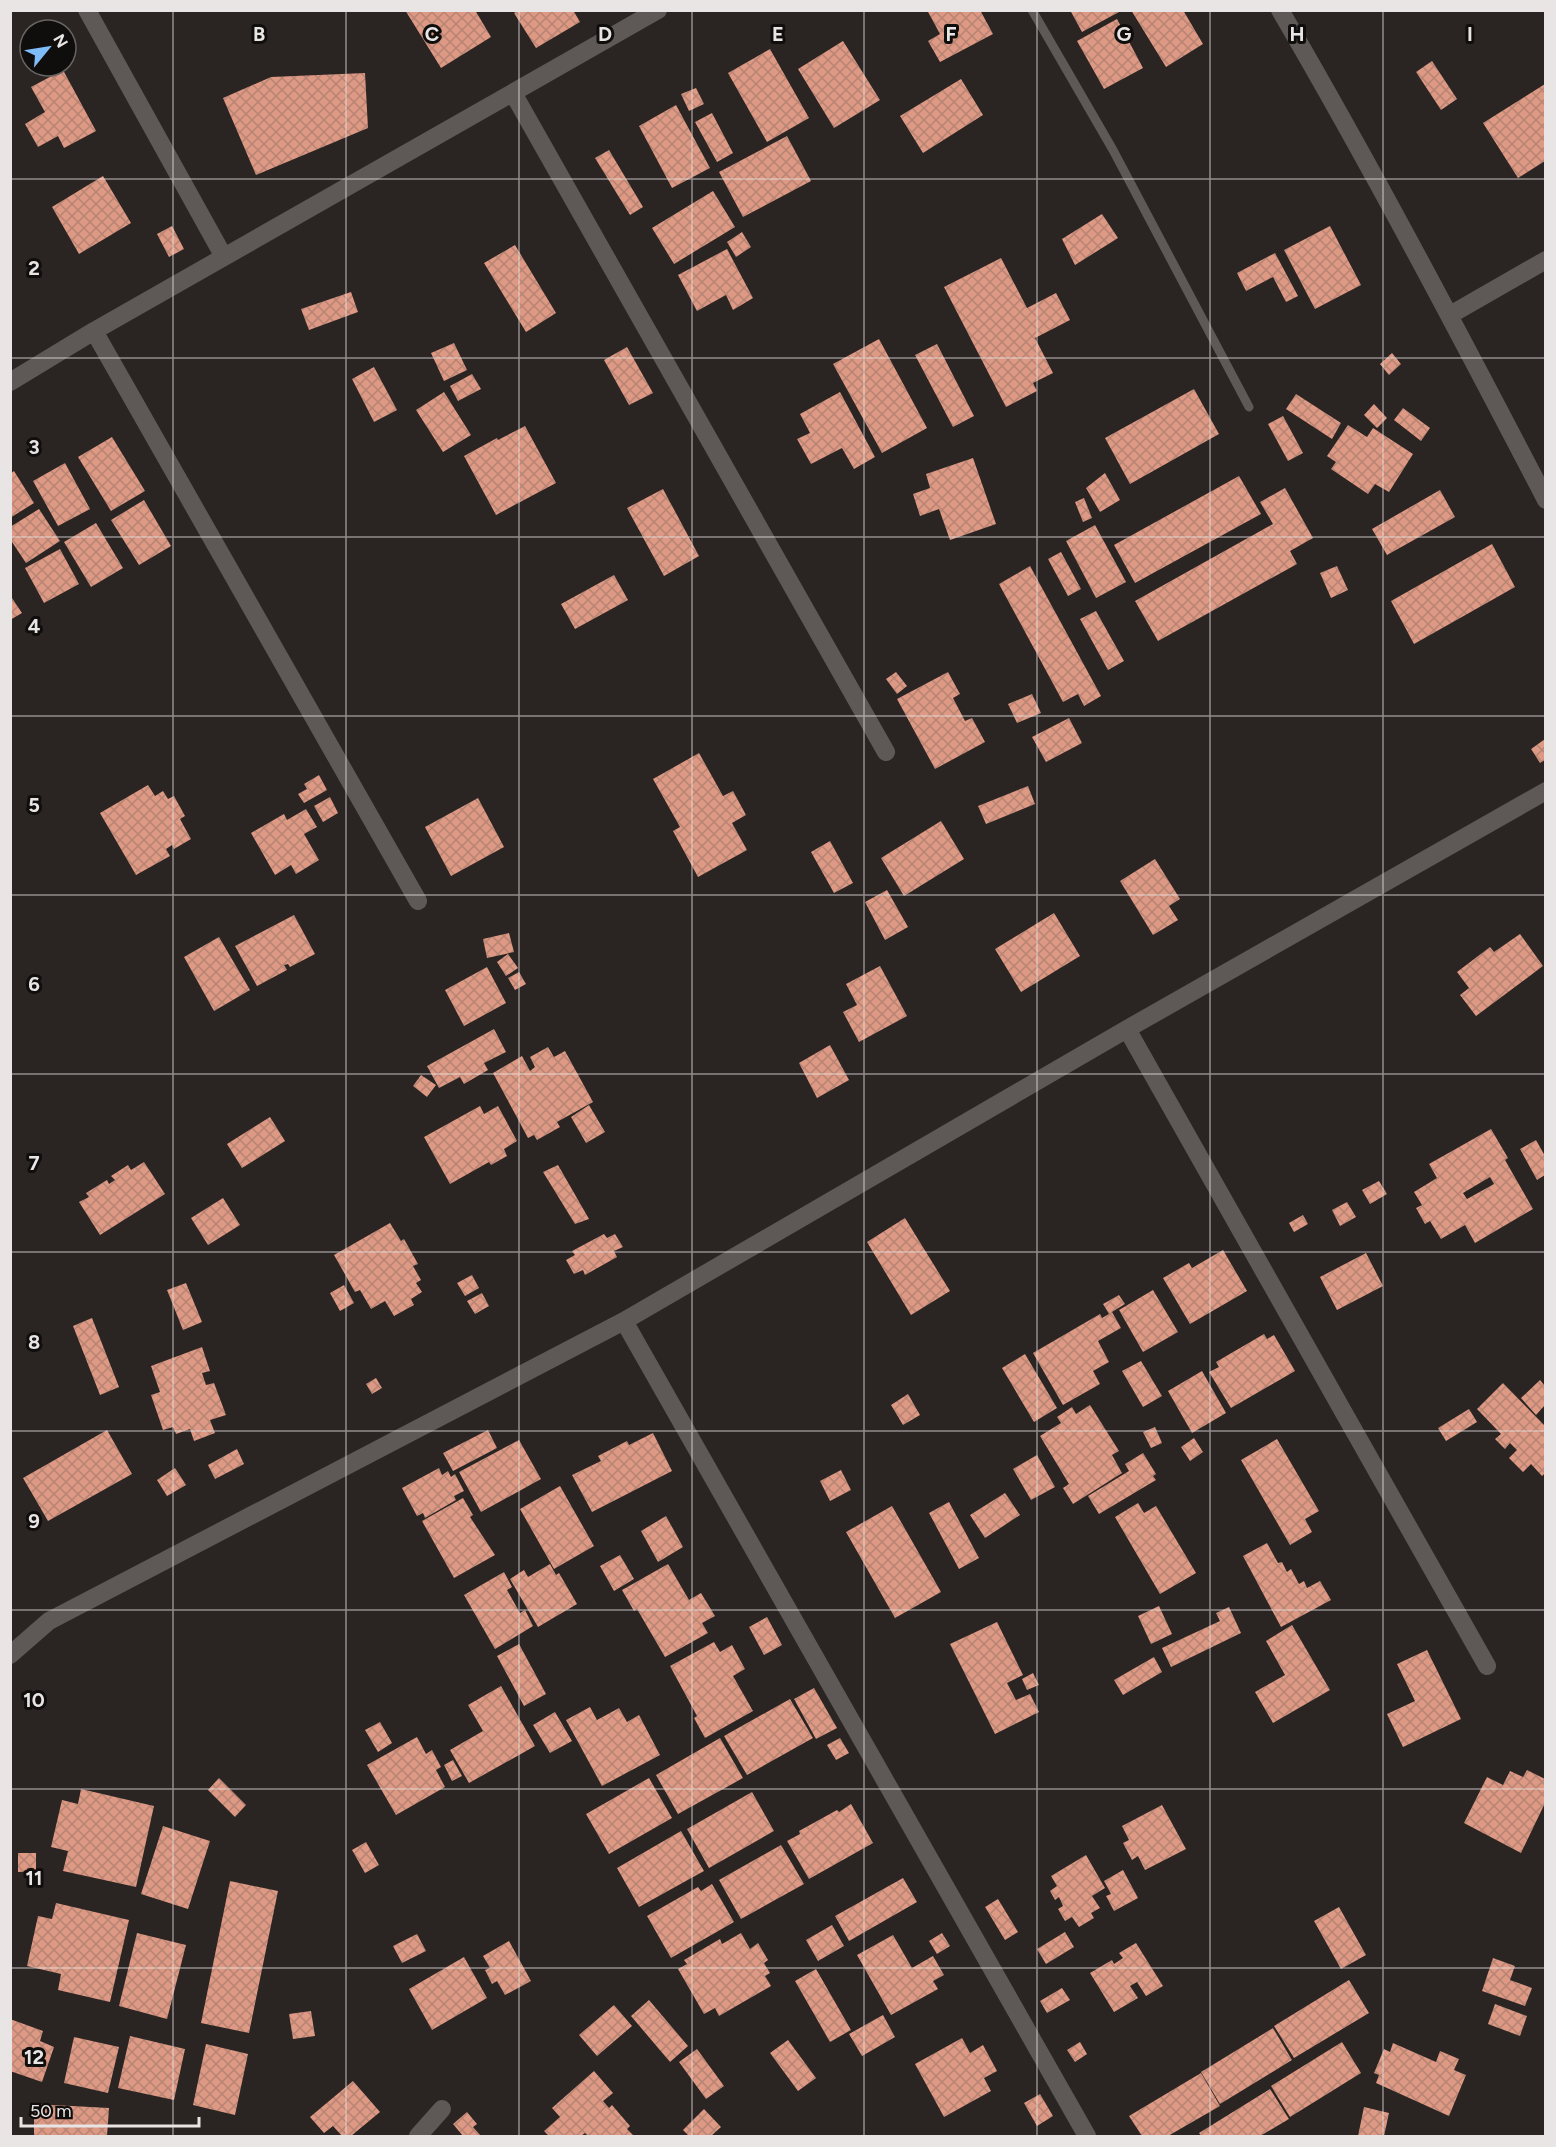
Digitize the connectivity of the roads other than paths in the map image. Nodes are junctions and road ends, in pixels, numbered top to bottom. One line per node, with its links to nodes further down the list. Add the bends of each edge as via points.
1 (87, 10): 6 (street)
2 (658, 10): 5 (street)
3 (1032, 10): 11 (lane, via 1113,150)
4 (1280, 10): 8 (street)
5 (513, 93): 6 (street); 13 (street)
6 (224, 257): 9 (street)
7 (1545, 261): 8 (street)
8 (1450, 315): 12 (street)
9 (94, 331): 10 (street); 15 (street)
10 (10, 382)
11 (1249, 407)
12 (1545, 500)
13 (886, 752)
14 (1545, 791): 16 (street)
15 (418, 901)
16 (1127, 1029): 17 (street); 19 (street)
17 (624, 1321): 18 (street, via 49,1621); 22 (street)
18 (10, 1656)
19 (1487, 1666)
20 (442, 2109): 21 (street)
21 (418, 2136)
22 (1087, 2136)

